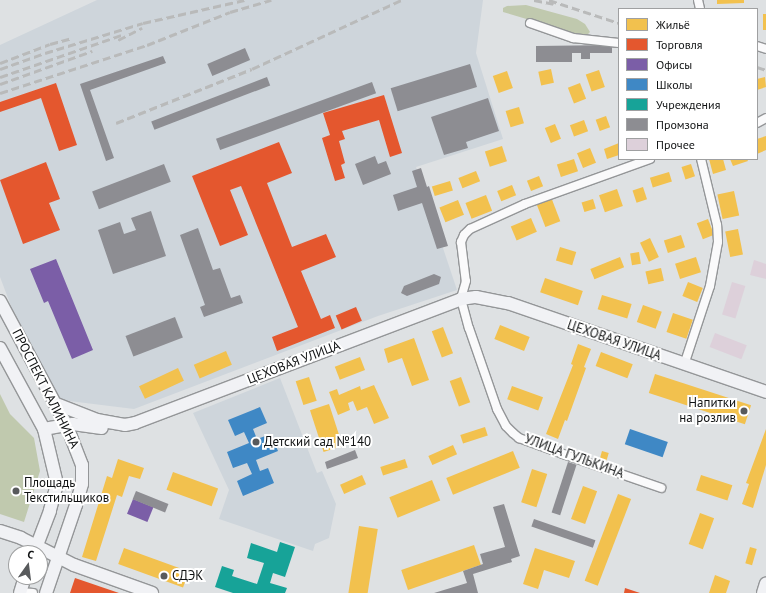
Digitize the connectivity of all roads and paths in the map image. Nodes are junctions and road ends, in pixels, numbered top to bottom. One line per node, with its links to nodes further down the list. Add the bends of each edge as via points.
1 (530, 23): 2 (street, via 573,38)
2 (618, 43)
3 (647, 160): 5 (street, via 525,204 470,229 461,242 466,281)
4 (701, 160): 8 (street, via 717,225 718,242 710,286)
5 (462, 299): 8 (main road, ЦЕХОВАЯ УЛИЦА, via 476,297 508,303); 13 (main road, ЦЕХОВАЯ УЛИЦА, via 190,403); 15 (street, УЛИЦА ГУЛЬКИНА, via 469,328 497,410 506,426 519,438)
6 (0, 301): 10 (main road, ПРОСПЕКТ КАЛИНИНА)
7 (0, 348): 11 (main road, ПРОСПЕКТ КАЛИНИНА)
8 (684, 365): 9 (main road, ЦЕХОВАЯ УЛИЦА)
9 (766, 392)
10 (54, 403): 11 (main road); 12 (main road, ПРОСПЕКТ КАЛИНИНА); 13 (main road, ЦЕХОВАЯ УЛИЦА, via 97,420)
11 (34, 410): 14 (main road, ПРОСПЕКТ КАЛИНИНА)
12 (66, 424): 13 (main road, ЦЕХОВАЯ УЛИЦА, via 106,428); 14 (main road, ЦЕХОВАЯ УЛИЦА); 20 (main road, ПРОСПЕКТ КАЛИНИНА, via 82,466 82,484)
13 (125, 425)
14 (44, 429): 18 (main road, ПРОСПЕКТ КАЛИНИНА, via 57,484)
15 (661, 488)
16 (0, 531): 17 (main road, via 21,538)
17 (29, 545)
18 (37, 545)
19 (48, 555): 20 (main road)
20 (58, 558): 24 (main road, ПРОСПЕКТ КАЛИНИНА); 25 (main road)
21 (766, 583): 26 (main road)
22 (20, 592): 23 (street)
23 (33, 593)
24 (46, 593)
25 (152, 593)
26 (763, 593)

